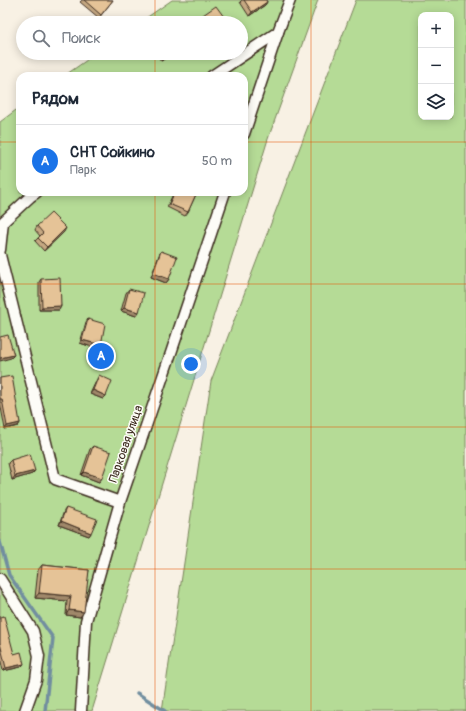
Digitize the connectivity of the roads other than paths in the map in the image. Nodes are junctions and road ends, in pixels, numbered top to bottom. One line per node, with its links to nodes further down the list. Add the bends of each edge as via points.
1 (290, 0): 2 (street)
2 (278, 32): 3 (street); 6 (street)
3 (248, 52)
4 (236, 60): 5 (street)
5 (218, 72)
6 (248, 122)
7 (31, 196): 9 (street, via 3,222)
8 (224, 196): 11 (street, Парковая улица)
9 (0, 250)
10 (0, 256): 11 (street, via 55,479)
11 (120, 502): 14 (street, Парковая улица, via 86,621)
12 (0, 579): 13 (street, via 34,631 39,656 36,680)
13 (25, 711)
14 (81, 711)

